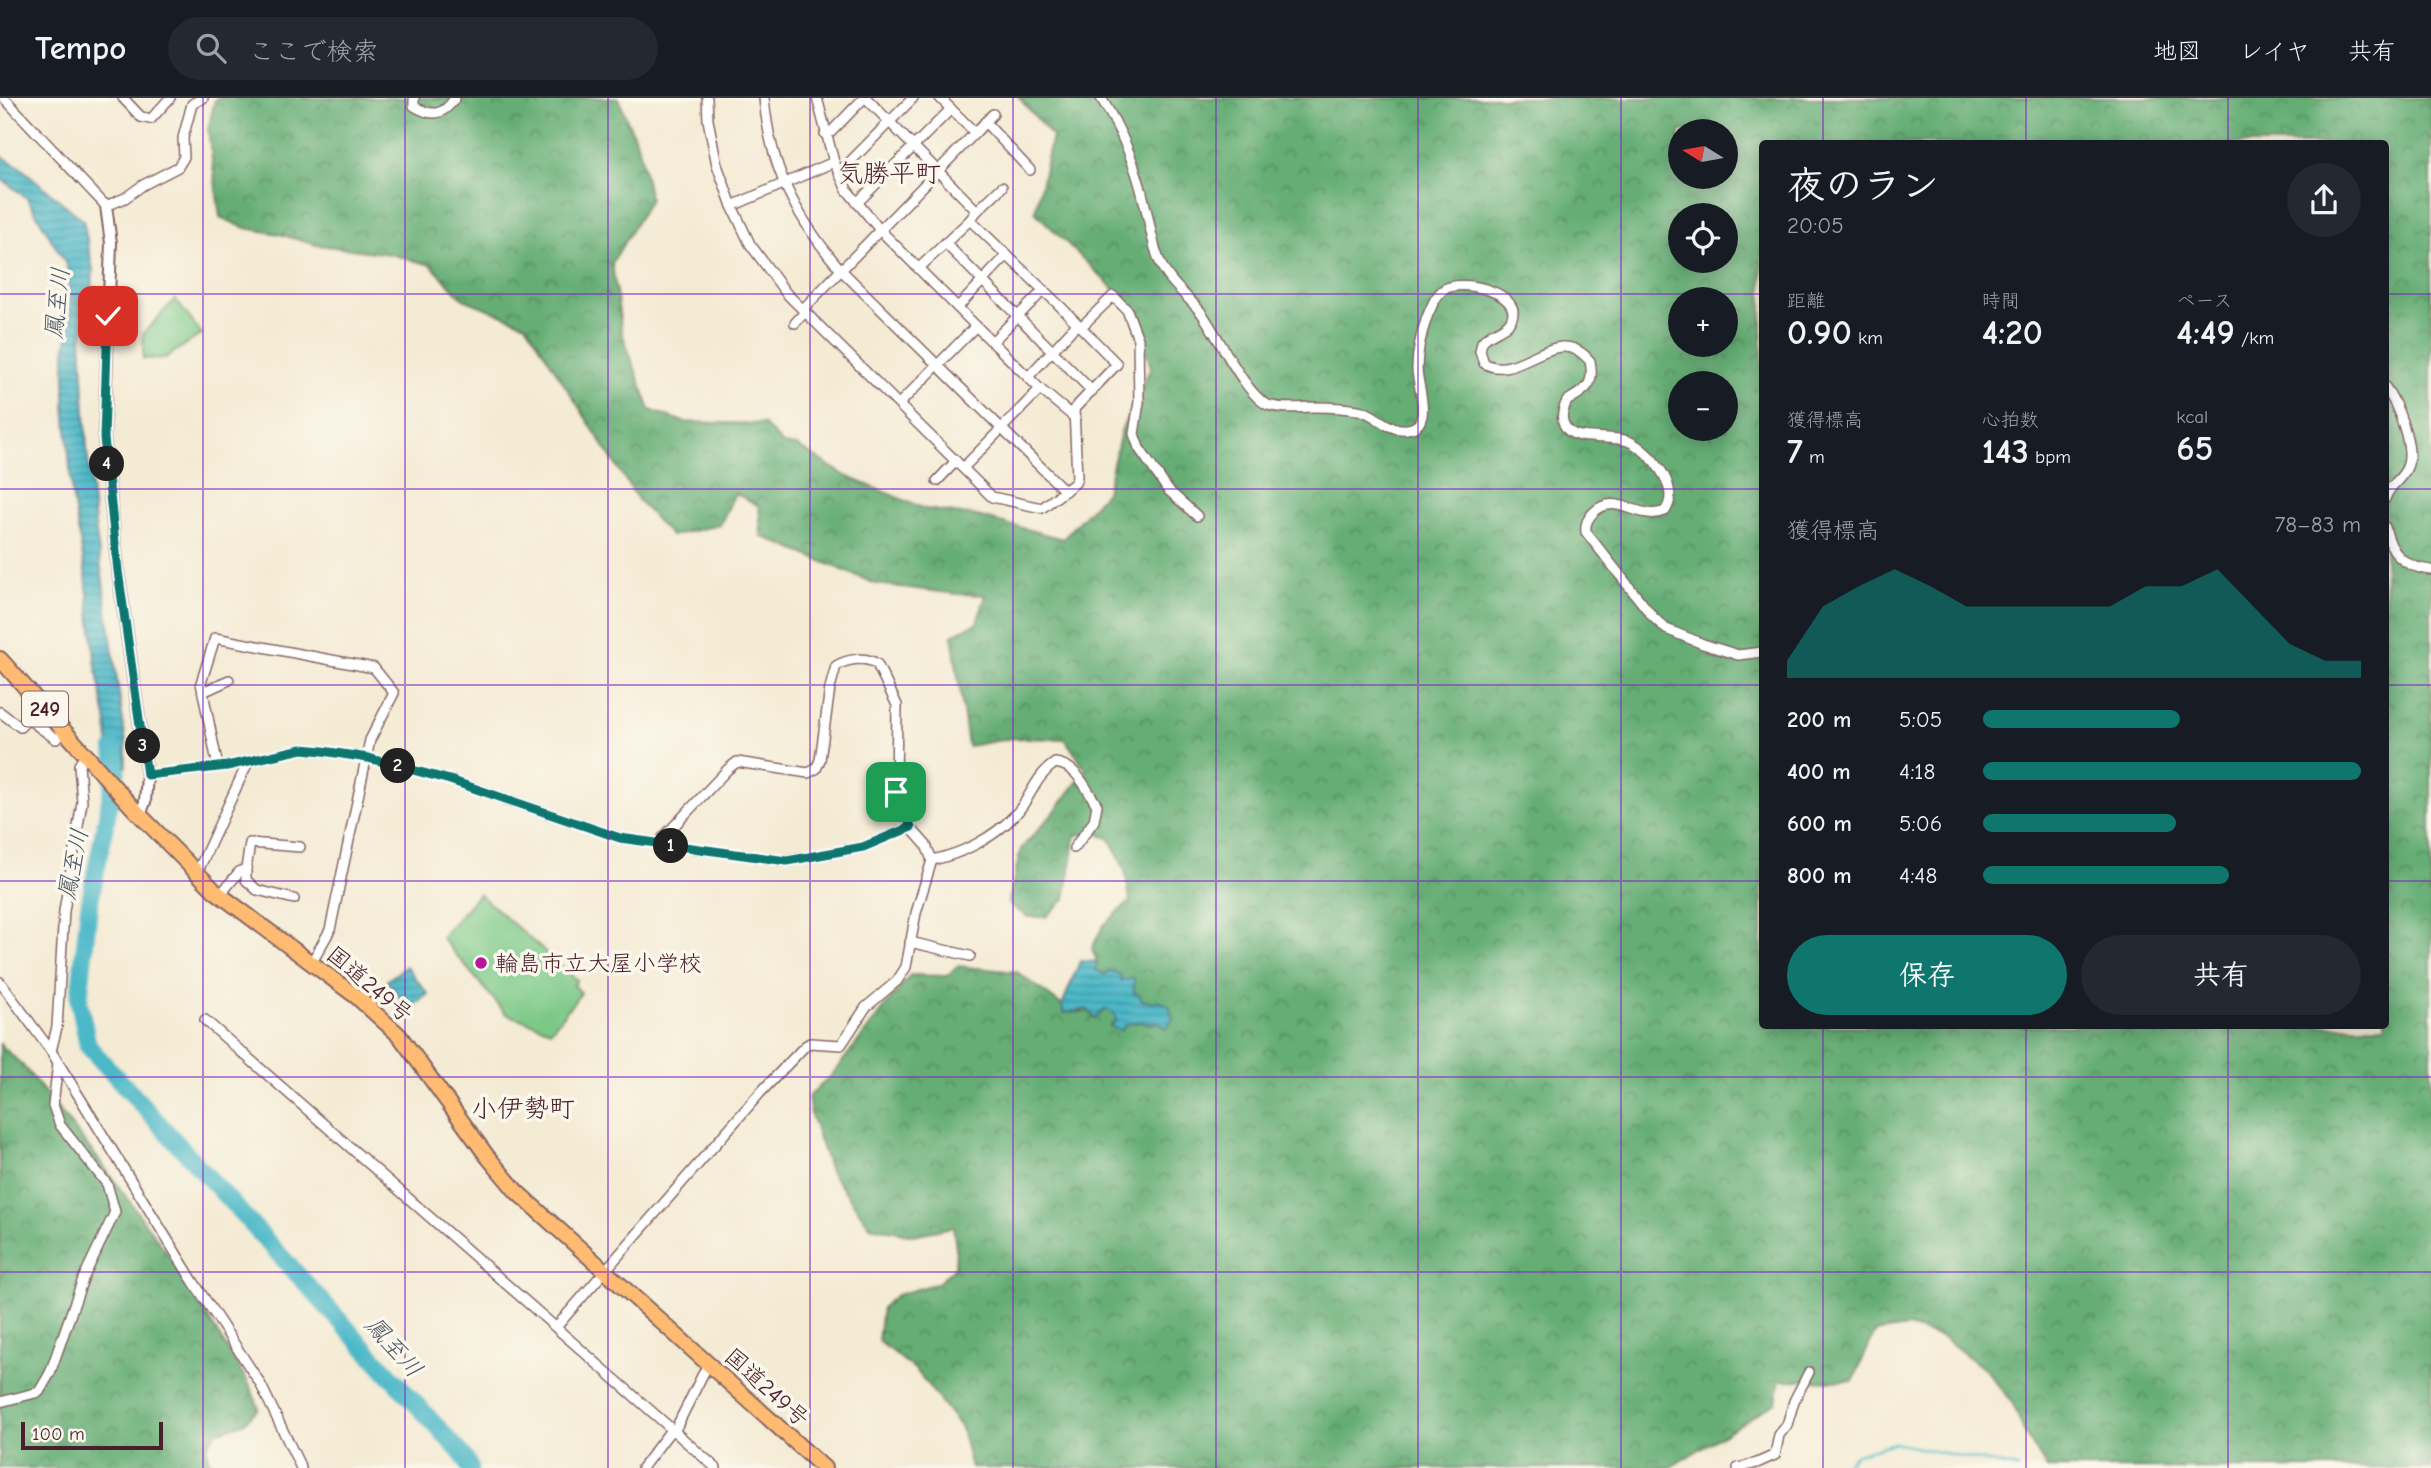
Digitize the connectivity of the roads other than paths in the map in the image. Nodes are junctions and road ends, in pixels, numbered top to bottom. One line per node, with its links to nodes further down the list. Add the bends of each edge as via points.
1 (4, 98): 29 (street)
2 (123, 98): 3 (street, via 141,117 151,119)
3 (170, 98)
4 (203, 98): 14 (street)
5 (414, 98): 6 (street, via 414,106 435,113 448,109)
6 (455, 98)
7 (707, 98): 30 (street, via 717,165)
8 (764, 98): 26 (street, via 771,147)
9 (817, 98): 20 (street)
10 (865, 98): 18 (street); 20 (street)
11 (913, 98): 18 (street)
12 (940, 98): 15 (street)
13 (1101, 98): 63 (street, via 1130,152 1160,263 1202,314 1248,387 1265,403 1292,409 1359,410 1394,428 1410,428 1423,411 1417,364 1433,303 1443,290 1456,284 1495,292 1511,305 1512,316 1482,342 1484,363 1506,368 1545,351 1578,349 1590,361 1591,379 1585,392 1567,401 1562,417 1565,427 1587,438 1630,442 1668,483 1665,511 1653,514 1610,503 1588,517 1586,532 1666,629 1738,655)
14 (189, 101): 29 (street, via 184,157 178,167)
15 (951, 108): 19 (street); 21 (street)
16 (993, 114): 17 (street)
17 (985, 122): 19 (street); 23 (street)
18 (890, 123): 21 (street); 25 (street)
19 (975, 133): 24 (street)
20 (825, 134): 22 (street)
21 (913, 146): 24 (street); 28 (street)
22 (834, 162): 25 (street); 26 (street)
23 (1030, 170)
24 (938, 172): 31 (street); 33 (street)
25 (839, 173): 28 (street)
26 (784, 183): 30 (street); 37 (street, via 806,227)
27 (1002, 187): 31 (street)
28 (857, 203): 33 (street)
29 (106, 206): 73 (street, via 111,243 104,438)
30 (732, 206): 41 (street, via 764,266)
31 (977, 211): 32 (street)
32 (970, 220): 34 (street); 35 (street)
33 (880, 230): 36 (street); 37 (street)
34 (945, 243): 36 (street); 38 (street)
35 (1007, 255): 38 (street); 39 (street)
36 (919, 268): 40 (street)
37 (841, 270): 41 (street); 48 (street)
38 (982, 281): 40 (street); 42 (street)
39 (1044, 290): 42 (street); 45 (street)
40 (958, 307): 44 (street)
41 (804, 311): 43 (street); 53 (street)
42 (1018, 316): 46 (street); 47 (street)
43 (795, 323)
44 (976, 326): 46 (street); 48 (street)
45 (1079, 326): 47 (street); 51 (street, via 1117,365); 60 (street, via 1113,296 1127,310 1138,339 1139,401 1134,434 1168,490)
46 (992, 342): 49 (street)
47 (1054, 351): 49 (street); 51 (street)
48 (937, 365): 53 (street); 55 (street)
49 (1028, 377): 50 (street)
50 (1040, 389): 54 (street); 55 (street)
51 (1092, 390): 54 (street, via 1074,409)
52 (2389, 394): 58 (street, via 2409,457 2406,469)
53 (899, 404): 56 (street)
54 (1075, 418): 59 (street, via 1077,478)
55 (1000, 428): 56 (street); 59 (street)
56 (960, 465): 57 (street); 59 (street, via 995,498 1042,508)
57 (937, 481)
58 (2389, 487)
59 (1065, 491)
60 (1197, 516)
61 (2389, 543): 62 (street, via 2411,566)
62 (2431, 570)
63 (1759, 652)
64 (0, 659): 68 (highway, 国道249号 / 249)
65 (229, 680): 66 (street)
66 (203, 692): 70 (street, via 204,669 215,638 374,668 394,693 370,740); 72 (street)
67 (0, 712): 68 (street, via 20,727 29,719 56,739)
68 (66, 732): 69 (highway, 国道249号 / 249)
69 (88, 756): 74 (highway, 国道249号 / 249); 89 (street, via 79,765 82,802 64,911 57,1027)
70 (368, 758): 71 (street, via 302,749); 76 (street, via 487,791 620,838); 86 (street, via 330,930)
71 (248, 762): 72 (street); 81 (street)
72 (218, 767): 73 (street)
73 (147, 775): 74 (street, via 145,802)
74 (137, 812): 81 (highway, 国道249号 / 249)
75 (911, 827): 76 (street, via 863,847 787,861); 76 (street, via 896,792 897,705 877,664 855,660 841,663 832,674 816,769 808,773 737,762); 79 (street)
76 (657, 844)
77 (300, 847): 80 (street, via 250,842)
78 (1074, 848): 79 (street, via 1094,821 1097,805 1075,772 1055,764 1038,778 1016,815 974,845)
79 (932, 860): 84 (street)
80 (246, 869): 82 (street); 83 (street, via 246,880 257,890)
81 (197, 873): 82 (highway, 国道249号 / 249)
82 (220, 895): 86 (highway, 国道249号 / 249)
83 (294, 899)
84 (910, 942): 85 (street); 91 (street, via 906,967 897,981 866,1007 845,1041 805,1046)
85 (970, 956)
86 (311, 964): 91 (highway, 国道249号 / 249, via 399,1035 517,1192)
87 (0, 982): 89 (street)
88 (205, 1020): 92 (street)
89 (51, 1051): 90 (street)
90 (58, 1062): 95 (street, via 52,1105 60,1125 107,1184 114,1212 39,1392); 97 (street, via 260,1383)
91 (604, 1272): 92 (street); 93 (highway, 国道249号 / 249)
92 (556, 1326): 96 (street)
93 (708, 1364): 96 (street); 100 (highway, 国道249号 / 249)
94 (1809, 1372): 101 (street, via 1774,1455)
95 (0, 1402)
96 (673, 1431): 98 (street); 99 (street)
97 (301, 1468)
98 (642, 1468)
99 (716, 1468)
100 (824, 1468)
101 (1738, 1468)

